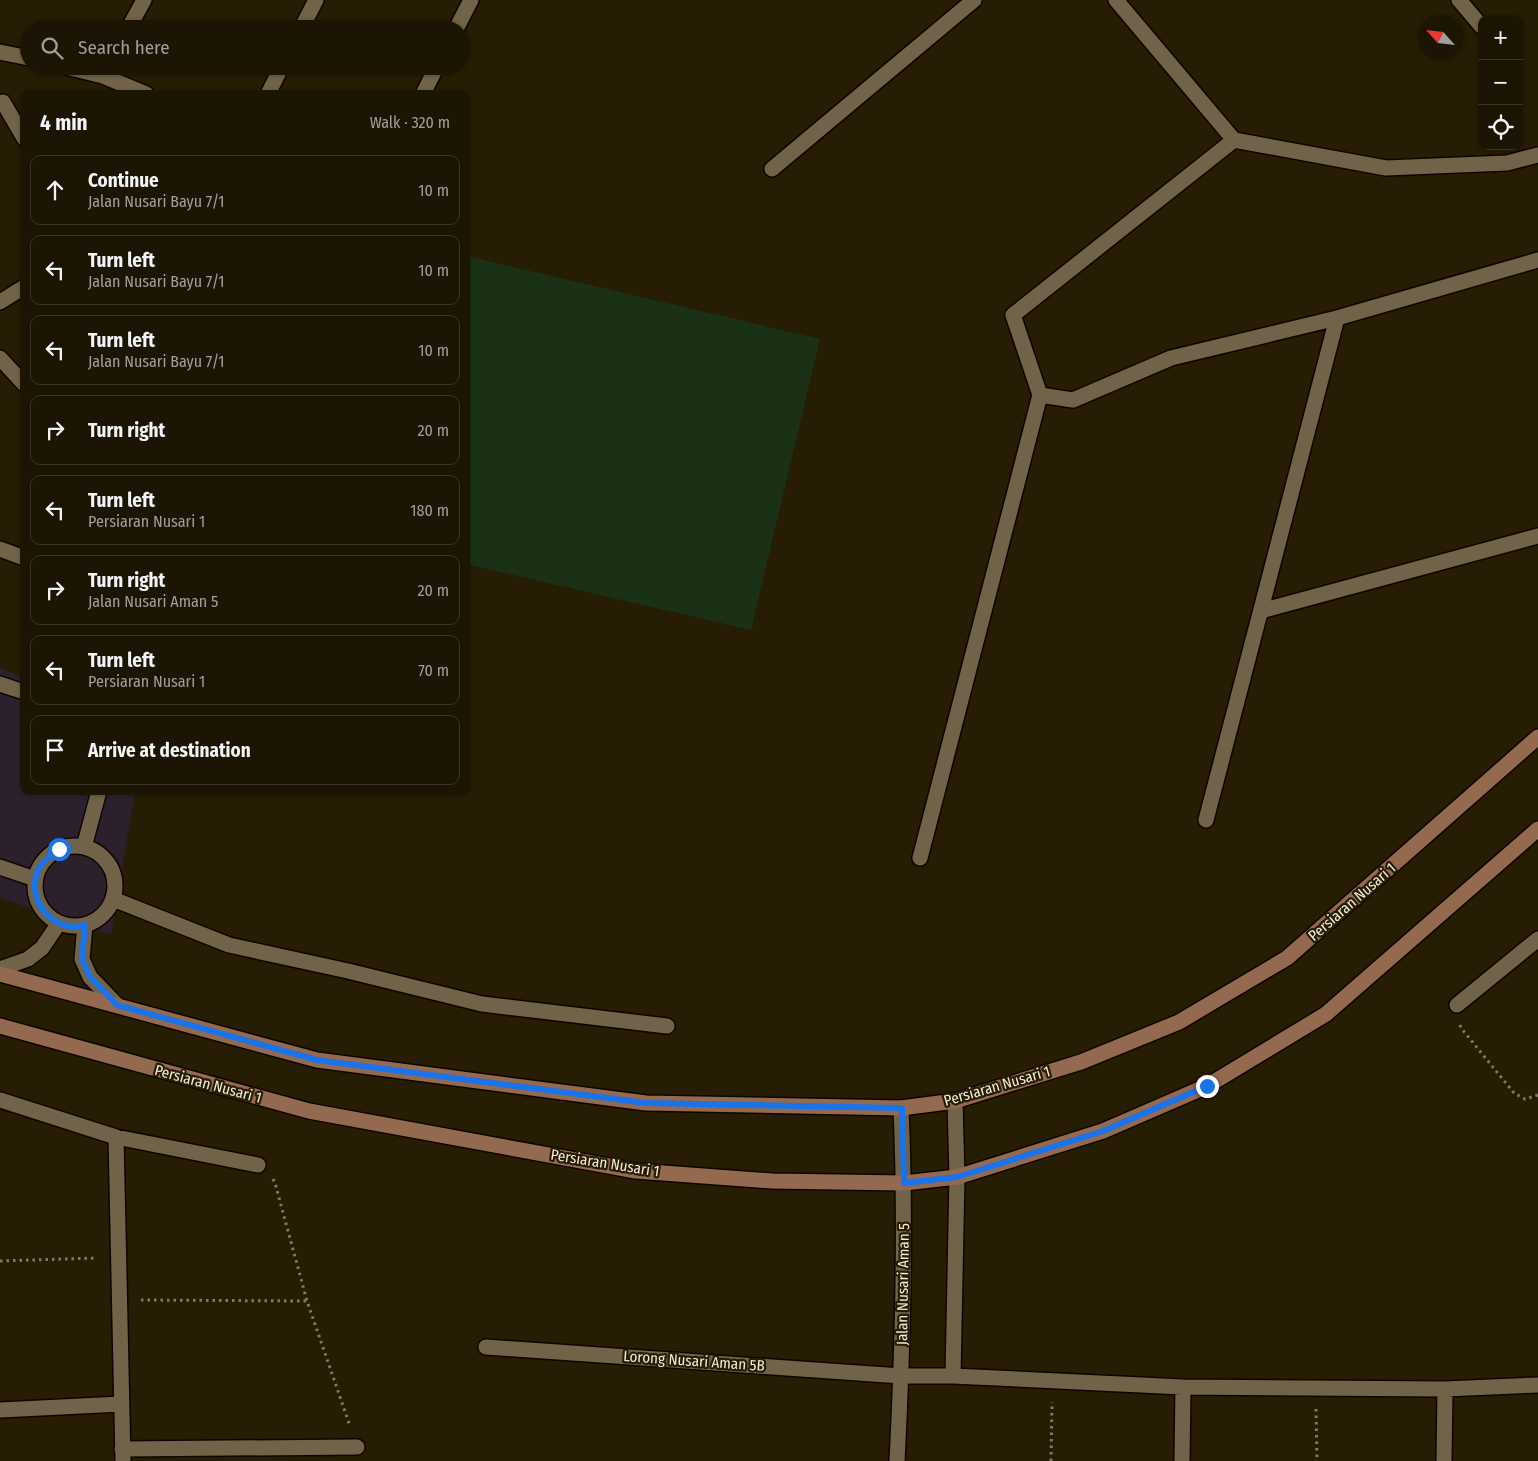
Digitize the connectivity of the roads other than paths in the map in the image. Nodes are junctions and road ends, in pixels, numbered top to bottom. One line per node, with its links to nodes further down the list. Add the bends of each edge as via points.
1 (144, 0): 7 (street)
2 (316, 0): 8 (street)
3 (471, 0): 9 (street)
4 (974, 0): 23 (street)
5 (1116, 0): 21 (street)
6 (1459, 0): 10 (street)
7 (133, 20)
8 (306, 20)
9 (461, 20)
10 (1478, 22)
11 (0, 52): 12 (street)
12 (20, 56)
13 (113, 75): 16 (street)
14 (278, 75): 17 (street)
15 (432, 75): 18 (street)
16 (139, 90)
17 (270, 90)
18 (425, 90)
19 (3, 102): 20 (street)
20 (20, 131)
21 (1234, 140): 22 (street, via 1386,168 1507,163); 30 (street, via 1013,315)
22 (1538, 155)
23 (772, 169)
24 (1538, 260): 27 (street)
25 (20, 290): 26 (street)
26 (0, 302)
27 (1337, 318): 30 (street, via 1171,358 1073,400); 34 (street)
28 (0, 358): 29 (street)
29 (20, 380)
30 (1040, 395): 42 (street)
31 (1538, 536): 34 (street)
32 (0, 549): 33 (street)
33 (20, 556)
34 (1261, 611): 39 (street)
35 (0, 684): 36 (street)
36 (20, 691)
37 (1538, 737): 56 (main road, Persiaran Nusari 1, via 1288,958 1180,1022 1081,1062)
38 (98, 795): 41 (street)
39 (1206, 820)
40 (1538, 829): 60 (main road, Persiaran Nusari 1, via 1326,1014 1207,1086 1103,1131)
41 (84, 847): 44 (street, via 59,849 40,867); 45 (street, via 97,852 113,872)
42 (920, 858)
43 (0, 867): 44 (street)
44 (35, 879): 46 (street, via 35,893 40,905)
45 (113, 899): 47 (street, via 108,909); 54 (street, via 229,945 482,1004)
46 (59, 923): 47 (street); 49 (street, via 42,948 28,960)
47 (85, 925): 51 (street, via 82,959 90,977)
48 (1538, 939): 52 (street)
49 (0, 969)
50 (0, 974): 51 (main road, Persiaran Nusari 1)
51 (117, 1005): 57 (main road, Persiaran Nusari 1, via 317,1060 646,1103)
52 (1457, 1005)
53 (0, 1026): 61 (main road, Persiaran Nusari 1, via 309,1111 636,1171 772,1181)
54 (667, 1026)
55 (0, 1100): 58 (street)
56 (955, 1101): 57 (main road, Persiaran Nusari 1); 60 (street)
57 (902, 1108): 61 (street, Jalan Nusari Aman 5)
58 (116, 1137): 59 (street); 68 (street)
59 (258, 1165)
60 (957, 1177): 61 (main road, Persiaran Nusari 1); 64 (street)
61 (904, 1183): 63 (street, Jalan Nusari Aman 5)
62 (486, 1347): 63 (street, Lorong Nusari Aman 5B)
63 (901, 1376): 64 (street, Lorong Nusari Aman 5B); 72 (street, Jalan Nusari Aman 5)
64 (953, 1376): 66 (street, Lorong Nusari Aman 5B)
65 (1538, 1385): 67 (street, Lorong Nusari Aman 5B)
66 (1183, 1387): 67 (street, Lorong Nusari Aman 5B); 73 (street)
67 (1445, 1389): 74 (street)
68 (121, 1404): 69 (street); 71 (street)
69 (0, 1410)
70 (357, 1447): 71 (street)
71 (122, 1455)
72 (897, 1461)
73 (1182, 1461)
74 (1444, 1461)

